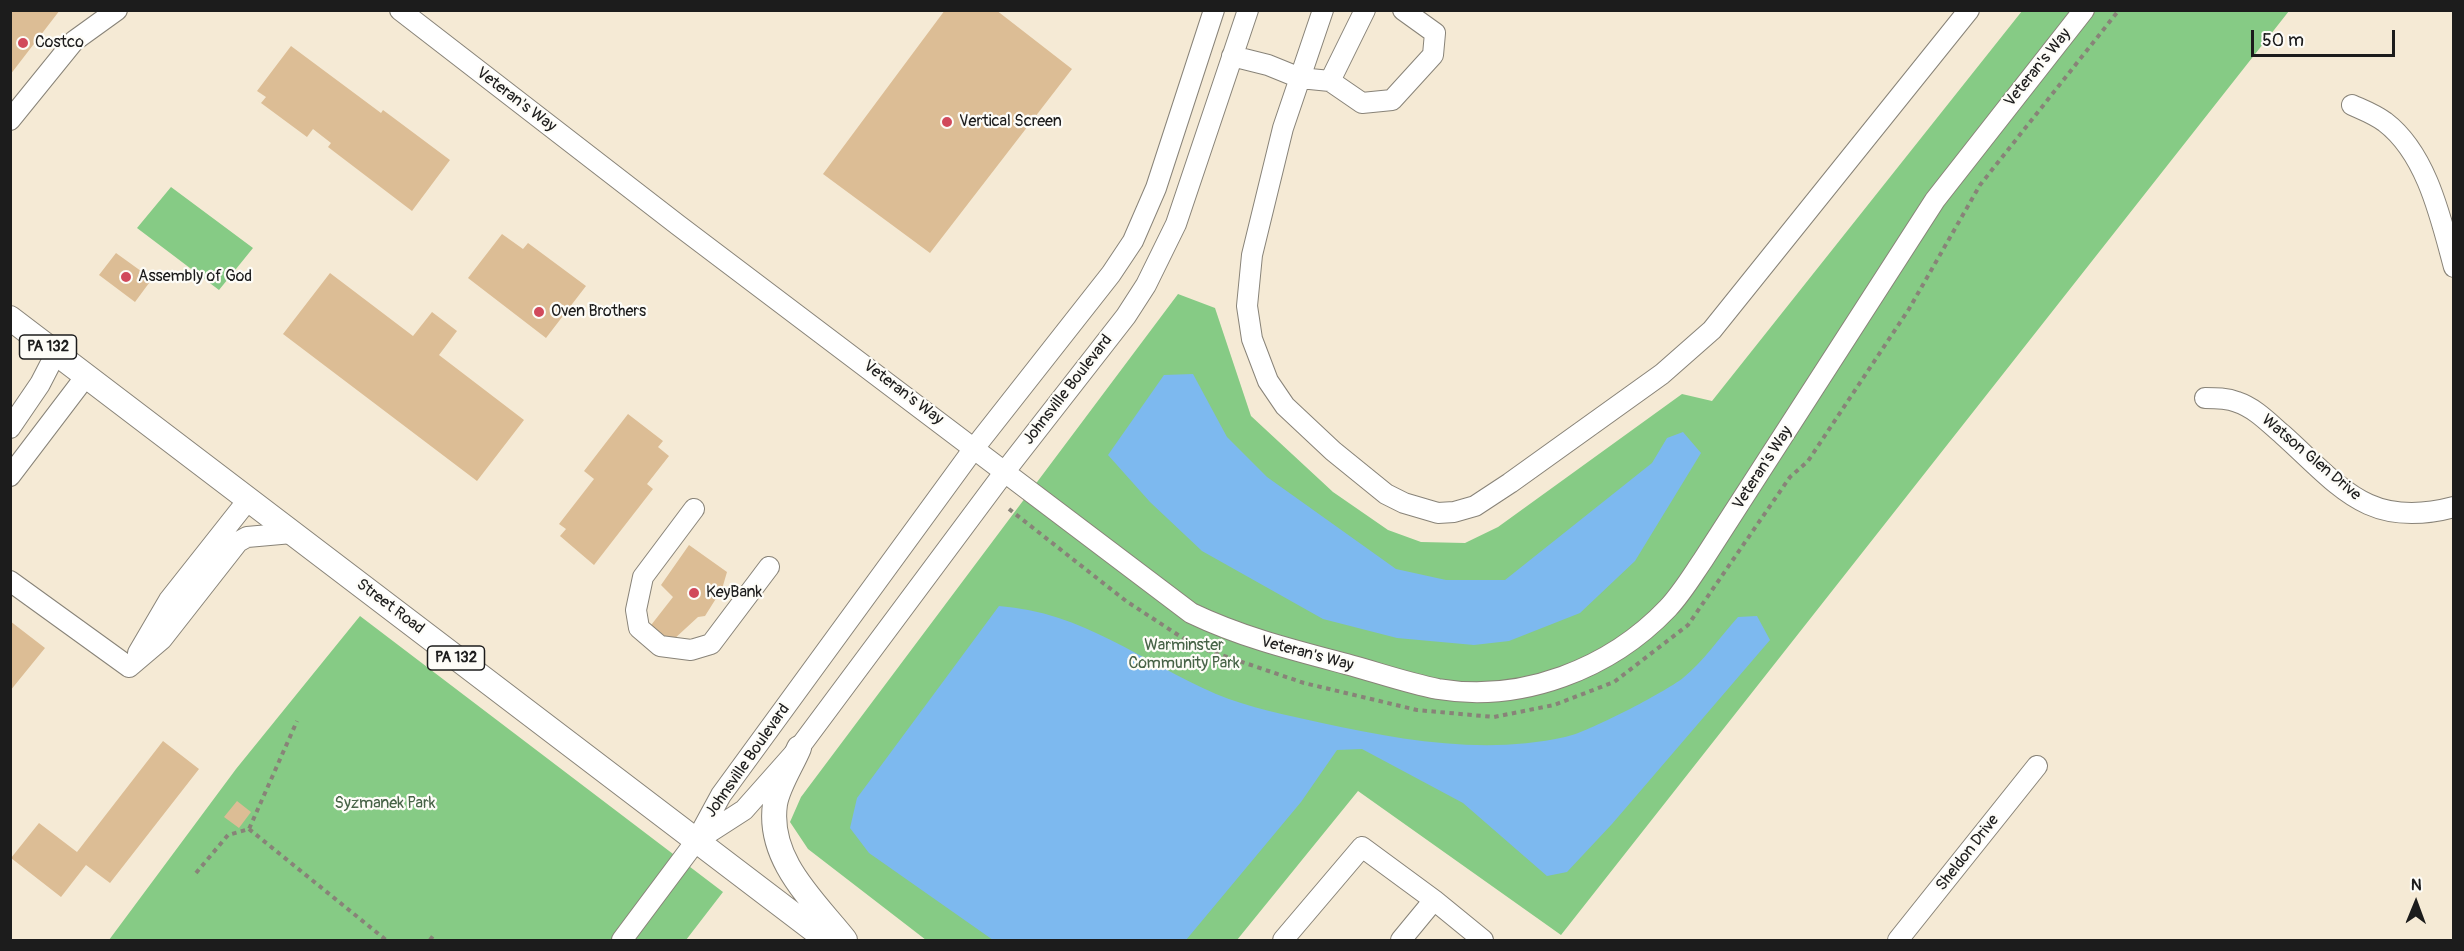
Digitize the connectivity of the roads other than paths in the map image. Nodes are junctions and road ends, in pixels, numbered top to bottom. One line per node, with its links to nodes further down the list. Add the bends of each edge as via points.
1 (117, 10): 14 (street, via 74,41)
2 (400, 10): 21 (street, Veteran's Way)
3 (1214, 10): 21 (street, Johnsville Boulevard, via 1155,188 1133,241)
4 (1248, 10): 10 (street, Johnsville Boulevard)
5 (1323, 10): 11 (street)
6 (1365, 10): 12 (street)
7 (1403, 10): 12 (street, via 1435,33 1433,55 1392,100 1362,103)
8 (1969, 10): 11 (street, via 1712,330 1662,374 1510,483 1475,506 1454,513 1418,509 1386,494 1285,406 1259,360 1247,306 1247,286 1283,128)
9 (2084, 10): 22 (street, Veteran's Way, via 1935,200 1687,585 1647,628 1586,668 1504,691 1452,690 1246,637 1191,613 1169,598)
10 (1232, 56): 11 (street); 22 (street, Johnsville Boulevard, via 1176,224 1146,285)
11 (1300, 78): 12 (street)
12 (1330, 81)
13 (2352, 105): 15 (street, via 2386,123 2401,137 2417,162)
14 (10, 120)
15 (2454, 267)
16 (10, 318): 17 (main road, Street Road / PA 132)
17 (56, 353): 18 (main road, Street Road / PA 132); 20 (street)
18 (86, 376): 23 (street); 24 (main road, Street Road / PA 132)
19 (2205, 398): 25 (street, Watson Glen Drive, via 2230,400 2256,412 2369,507 2404,514)
20 (10, 428)
21 (975, 447): 22 (street, Veteran's Way); 33 (street, Johnsville Boulevard, via 721,795)
22 (1006, 470): 31 (street, Johnsville Boulevard)
23 (10, 476)
24 (249, 500): 27 (main road, Street Road / PA 132); 30 (street, via 169,600)
25 (2454, 507)
26 (694, 509): 28 (street, via 643,577 636,610 639,628 660,646 691,650 711,644)
27 (292, 533): 30 (street, via 247,537 238,542 162,639); 33 (main road, Street Road / PA 132)
28 (769, 567)
29 (10, 581): 30 (street)
30 (129, 667)
31 (799, 748): 33 (street, Johnsville Boulevard, via 744,810); 37 (main road, via 775,804 777,844 786,866)
32 (2037, 766): 41 (street, Sheldon Drive)
33 (696, 841): 35 (street); 36 (main road, Street Road / PA 132)
34 (1434, 900): 38 (street, via 1362,847); 39 (street); 40 (street)
35 (622, 940)
36 (827, 940)
37 (845, 940)
38 (1283, 940)
39 (1401, 940)
40 (1483, 940)
41 (1899, 940)

